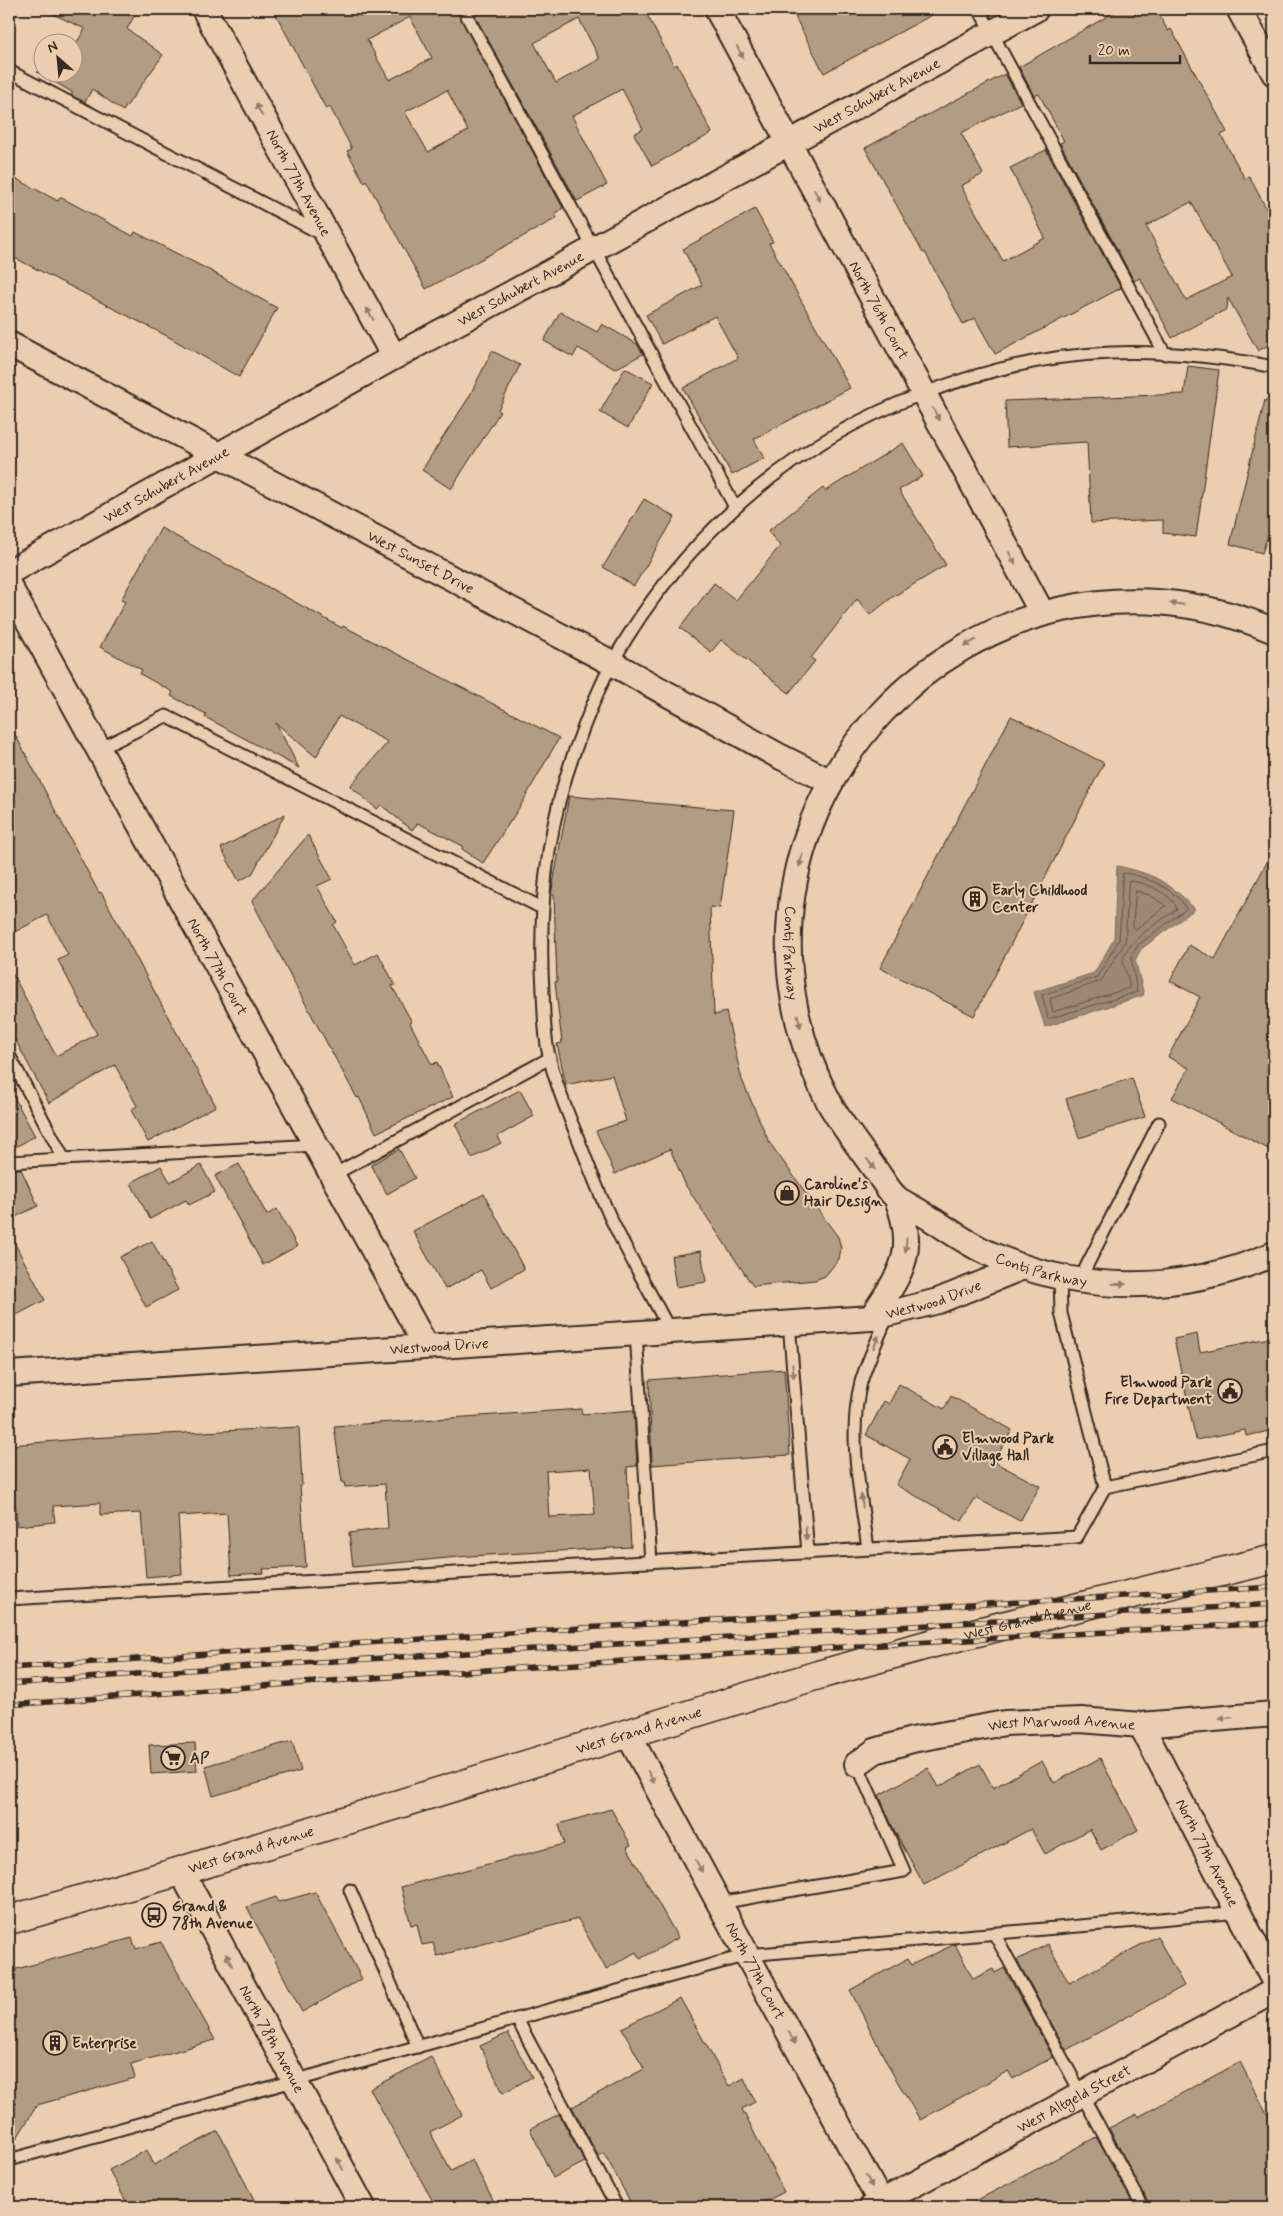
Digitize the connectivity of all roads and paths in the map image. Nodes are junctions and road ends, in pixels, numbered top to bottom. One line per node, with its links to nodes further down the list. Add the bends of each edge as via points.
1 (204, 9): 11 (street, North 77th Avenue, one-way to 1)
2 (463, 9): 12 (lane)
3 (717, 9): 10 (street, North 76th Court, one-way to 10)
4 (979, 9): 7 (lane)
5 (1036, 9): 7 (street, West Schubert Avenue)
6 (1240, 9): 9 (street)
7 (992, 32): 10 (street, West Schubert Avenue); 14 (lane)
8 (9, 71): 11 (lane)
9 (1274, 73)
10 (789, 142): 12 (street, West Schubert Avenue); 17 (street, North 76th Court, one-way to 17)
11 (328, 237): 15 (street, North 77th Avenue, one-way to 11)
12 (593, 248): 15 (street, West Schubert Avenue); 19 (lane)
13 (9, 344): 18 (street, West Sunset Drive)
14 (1165, 354): 16 (lane); 17 (lane, via 1111,353 1043,360 989,370)
15 (394, 357): 18 (street, West Schubert Avenue)
16 (1274, 367)
17 (925, 393): 19 (lane, via 839,431 795,460); 22 (street, North 76th Court, one-way to 22)
18 (219, 455): 20 (street, West Schubert Avenue); 24 (street, West Sunset Drive)
19 (735, 507): 24 (lane, via 675,570)
20 (9, 572)
21 (9, 586): 25 (street, North 77th Court)
22 (1042, 613): 23 (street, Conti Parkway, one-way to 22, via 1212,610 1164,602 1114,601); 26 (street, Conti Parkway, one-way to 26, via 968,644 912,682 874,720)
23 (1274, 631)
24 (612, 663): 26 (street, West Sunset Drive); 27 (lane, via 585,723 557,804)
25 (99, 749): 27 (lane, via 166,716); 31 (street, North 77th Court)
26 (831, 782): 35 (street, Conti Parkway, one-way to 35, via 810,830 795,888 790,949 792,980 804,1038 826,1095 857,1147)
27 (542, 908): 29 (lane, via 542,983)
28 (9, 1055): 32 (lane)
29 (550, 1058): 34 (lane); 41 (lane, via 564,1103 607,1209)
30 (1158, 1123): 38 (lane)
31 (316, 1145): 32 (lane); 34 (street, North 77th Court)
32 (64, 1159): 33 (lane)
33 (9, 1162)
34 (333, 1175): 43 (street, North 77th Court)
35 (896, 1199): 37 (street, Conti Parkway, via 978,1248); 39 (street, Westwood Drive, one-way to 39, via 904,1218 908,1247)
36 (1273, 1261): 38 (street, Conti Parkway, one-way to 36, via 1122,1285 1186,1280)
37 (1023, 1267): 38 (street, Conti Parkway); 39 (street, Westwood Drive, via 938,1301)
38 (1070, 1279): 46 (lane, via 1060,1314)
39 (879, 1316): 40 (street, Westwood Drive); 47 (lane, one-way to 39, via 855,1446 856,1415)
40 (789, 1323): 41 (street, Westwood Drive); 48 (lane, one-way to 48)
41 (670, 1331): 42 (street, Westwood Drive)
42 (636, 1333): 43 (street, Westwood Drive); 50 (lane)
43 (426, 1346): 44 (street, Westwood Drive)
44 (9, 1374)
45 (1274, 1451): 46 (lane)
46 (1105, 1487): 47 (lane, via 1077,1537)
47 (868, 1549): 48 (lane)
48 (808, 1552): 50 (lane)
49 (1274, 1558): 54 (main road, West Grand Avenue, via 922,1646)
50 (651, 1562): 51 (lane)
51 (9, 1599)
52 (1274, 1714): 53 (street, West Marwood Avenue, one-way to 53)
53 (1141, 1725): 55 (street, West Marwood Avenue, via 1081,1720 1005,1723 912,1740 875,1751); 59 (street, North 77th Avenue)
54 (628, 1734): 56 (main road, West Grand Avenue); 58 (street, North 77th Court, one-way to 58)
55 (857, 1764): 58 (lane, via 904,1870)
56 (181, 1872): 60 (main road, West Grand Avenue); 67 (street, North 78th Avenue, one-way to 56)
57 (350, 1890): 66 (lane)
58 (719, 1903): 62 (street, North 77th Court)
59 (1240, 1912): 61 (lane); 63 (street, North 77th Avenue)
60 (9, 1920)
61 (994, 1933): 62 (lane); 68 (lane)
62 (747, 1955): 65 (lane); 70 (street, North 77th Court, one-way to 70)
63 (1274, 1981)
64 (1274, 1991): 68 (street, West Altgeld Street)
65 (517, 2019): 66 (lane); 72 (lane)
66 (418, 2047): 67 (lane)
67 (295, 2082): 69 (lane); 71 (street, North 78th Avenue, one-way to 67)
68 (1082, 2094): 70 (street, West Altgeld Street); 73 (lane)
69 (9, 2160)
70 (879, 2206)
71 (363, 2207)
72 (617, 2207)
73 (1143, 2207)

